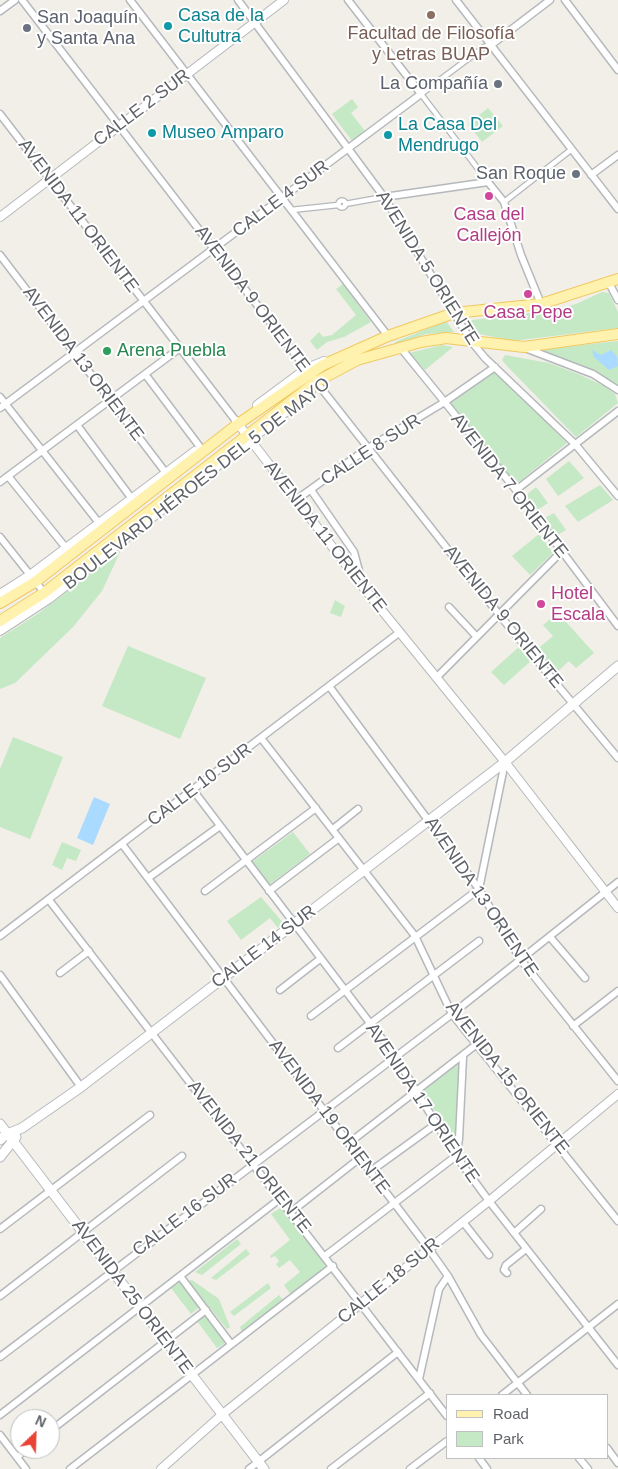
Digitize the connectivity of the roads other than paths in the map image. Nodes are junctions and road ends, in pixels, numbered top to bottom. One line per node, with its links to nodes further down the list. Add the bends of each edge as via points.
1 (15, 0): 10 (street)
2 (22, 0): 17 (street, AVENIDA 9 ORIENTE)
3 (130, 0): 14 (street)
4 (238, 0): 11 (street, AVENIDA 5 ORIENTE)
5 (284, 0): 11 (street, CALLE 2 SUR)
6 (348, 0): 15 (street)
7 (456, 0): 12 (street)
8 (550, 0): 12 (street)
9 (565, 0): 13 (street)
10 (0, 11)
11 (255, 22): 14 (street, CALLE 2 SUR); 18 (street, AVENIDA 5 ORIENTE)
12 (491, 45): 15 (street, CALLE 4 SUR); 19 (street)
13 (618, 70)
14 (187, 74): 17 (street, CALLE 2 SUR); 25 (street)
15 (421, 94): 18 (street, CALLE 4 SUR); 23 (street)
16 (0, 114): 22 (street, AVENIDA 11 ORIENTE)
17 (118, 125): 22 (street, CALLE 2 SUR); 30 (street, AVENIDA 9 ORIENTE)
18 (350, 148): 24 (street, AVENIDA 5 ORIENTE); 25 (street, CALLE 4 SUR)
19 (572, 150): 21 (street); 26 (street)
20 (618, 155): 21 (street)
21 (591, 175): 28 (street)
22 (50, 179): 29 (street, CALLE 2 SUR); 34 (street, AVENIDA 11 ORIENTE)
23 (488, 182): 24 (street); 26 (street)
24 (384, 197): 27 (street); 36 (street, AVENIDA 5 ORIENTE)
25 (282, 198): 27 (street); 30 (street, CALLE 4 SUR)
26 (504, 202): 35 (street)
27 (291, 210): 38 (street)
28 (618, 210)
29 (0, 217)
30 (214, 249): 34 (street, CALLE 4 SUR); 45 (street, AVENIDA 9 ORIENTE)
31 (0, 256): 43 (street, AVENIDA 13 ORIENTE)
32 (613, 281): 33 (street); 35 (main road, BOULEVARD HÉROES DEL 5 DE MAYO)
33 (618, 300)
34 (144, 302): 41 (street, AVENIDA 11 ORIENTE); 43 (street, CALLE 4 SUR)
35 (541, 304): 36 (main road, BOULEVARD HÉROES DEL 5 DE MAYO)
36 (454, 313): 38 (main road, BOULEVARD HÉROES DEL 5 DE MAYO); 39 (street, AVENIDA 5 ORIENTE)
37 (618, 334): 42 (main road, BOULEVARD HÉROES DEL 5 DE MAYO)
38 (388, 336): 45 (main road, BOULEVARD HÉROES DEL 5 DE MAYO)
39 (471, 341): 40 (main road, BOULEVARD HÉROES DEL 5 DE MAYO, via 446,338); 42 (main road, BOULEVARD HÉROES DEL 5 DE MAYO); 44 (street, AVENIDA 5 ORIENTE)
40 (400, 347): 47 (main road, BOULEVARD HÉROES DEL 5 DE MAYO, via 357,360); 51 (street, AVENIDA 7 ORIENTE)
41 (180, 348): 46 (street); 54 (street, AVENIDA 11 ORIENTE)
42 (524, 348): 48 (street, via 593,374)
43 (74, 353): 50 (street, AVENIDA 13 ORIENTE); 52 (street, CALLE 4 SUR)
44 (496, 367): 51 (street, CALLE 8 SUR); 57 (street, AVENIDA 5 ORIENTE)
45 (308, 370): 47 (street, AVENIDA 9 ORIENTE); 54 (main road, BOULEVARD HÉROES DEL 5 DE MAYO)
46 (145, 374): 50 (street); 58 (street)
47 (317, 384): 56 (main road, BOULEVARD HÉROES DEL 5 DE MAYO); 59 (street, AVENIDA 9 ORIENTE)
48 (618, 390)
49 (0, 397): 52 (street)
50 (110, 400): 55 (street); 61 (street, AVENIDA 13 ORIENTE)
51 (443, 403): 59 (street, CALLE 8 SUR); 65 (street, AVENIDA 7 ORIENTE)
52 (3, 406): 60 (street)
53 (618, 411): 57 (street)
54 (237, 423): 56 (street, AVENIDA 11 ORIENTE); 58 (street, BOULEVARD HÉROES DEL 5 DE MAYO); 71 (main road, BOULEVARD HÉROES DEL 5 DE MAYO)
55 (77, 425): 60 (street); 67 (street)
56 (249, 438): 68 (street, AVENIDA 11 ORIENTE); 77 (main road, BOULEVARD HÉROES DEL 5 DE MAYO)
57 (575, 444): 65 (street); 66 (street, AVENIDA 5 ORIENTE)
58 (200, 447): 61 (street, BOULEVARD HÉROES DEL 5 DE MAYO)
59 (368, 448): 64 (street, CALLE 8 SUR); 80 (street, AVENIDA 9 ORIENTE)
60 (42, 450): 62 (street); 69 (street)
61 (166, 473): 67 (street, BOULEVARD HÉROES DEL 5 DE MAYO)
62 (8, 476): 63 (street); 72 (street)
63 (0, 482)
64 (310, 490): 68 (street, CALLE 8 SUR); 75 (street, via 354,552)
65 (516, 490): 73 (street, AVENIDA 7 ORIENTE)
66 (618, 496)
67 (132, 498): 69 (street, BOULEVARD HÉROES DEL 5 DE MAYO)
68 (296, 500): 75 (street, AVENIDA 11 ORIENTE)
69 (99, 523): 71 (main road); 72 (street, BOULEVARD HÉROES DEL 5 DE MAYO)
70 (0, 537): 74 (street)
71 (94, 538): 74 (main road, BOULEVARD HÉROES DEL 5 DE MAYO)
72 (66, 548): 74 (street, BOULEVARD HÉROES DEL 5 DE MAYO)
73 (561, 552): 80 (street); 82 (street, AVENIDA 7 ORIENTE)
74 (32, 578): 76 (street, BOULEVARD HÉROES DEL 5 DE MAYO); 77 (street); 78 (main road, BOULEVARD HÉROES DEL 5 DE MAYO)
75 (364, 587): 84 (street, AVENIDA 11 ORIENTE)
76 (0, 594)
77 (47, 596): 81 (main road, BOULEVARD HÉROES DEL 5 DE MAYO); 83 (street, BOULEVARD HÉROES DEL 5 DE MAYO)
78 (0, 603)
79 (449, 607): 85 (street)
80 (498, 613): 85 (street); 89 (street, AVENIDA 9 ORIENTE)
81 (0, 621)
82 (618, 626)
83 (0, 631)
84 (400, 632): 87 (street, AVENIDA 11 ORIENTE); 88 (street, CALLE 10 SUR)
85 (476, 636): 87 (street)
86 (618, 666): 89 (main road, CALLE 14 SUR)
87 (437, 677): 92 (street, AVENIDA 11 ORIENTE)
88 (329, 686): 90 (street, CALLE 10 SUR); 96 (street, AVENIDA 13 ORIENTE)
89 (573, 703): 91 (street, AVENIDA 9 ORIENTE); 92 (main road, CALLE 14 SUR)
90 (261, 738): 93 (street, CALLE 10 SUR); 94 (street, AVENIDA 15 ORIENTE)
91 (618, 758)
92 (505, 762): 96 (main road, CALLE 14 SUR); 105 (street); 108 (street, AVENIDA 11 ORIENTE)
93 (193, 790): 97 (street, AVENIDA 17 ORIENTE); 100 (street, CALLE 10 SUR)
94 (316, 808): 98 (street, AVENIDA 15 ORIENTE); 101 (street)
95 (358, 809): 98 (street)
96 (429, 820): 102 (main road, CALLE 14 SUR); 105 (street, AVENIDA 13 ORIENTE)
97 (220, 826): 101 (street, AVENIDA 17 ORIENTE); 103 (street)
98 (333, 830): 99 (street, AVENIDA 15 ORIENTE)
99 (339, 838): 102 (street, AVENIDA 15 ORIENTE); 107 (street)
100 (122, 844): 103 (street, AVENIDA 19 ORIENTE); 109 (street, CALLE 10 SUR)
101 (246, 860): 106 (street); 107 (street, AVENIDA 17 ORIENTE)
102 (363, 871): 111 (main road, CALLE 14 SUR); 113 (street, AVENIDA 15 ORIENTE)
103 (148, 878): 122 (street, AVENIDA 19 ORIENTE)
104 (618, 882): 108 (street, CALLE 16 SUR)
105 (479, 889): 113 (street); 118 (street, AVENIDA 13 ORIENTE)
106 (205, 891)
107 (269, 891): 111 (street, AVENIDA 17 ORIENTE)
108 (606, 892): 110 (street, AVENIDA 11 ORIENTE); 114 (street, CALLE 16 SUR)
109 (49, 900): 112 (street, CALLE 10 SUR); 116 (street, AVENIDA 21 ORIENTE)
110 (618, 908)
111 (294, 924): 117 (street, AVENIDA 17 ORIENTE); 122 (main road, CALLE 14 SUR)
112 (0, 936)
113 (415, 936): 121 (street, AVENIDA 15 ORIENTE); 125 (street)
114 (550, 937): 118 (street, CALLE 16 SUR); 123 (street)
115 (479, 941): 121 (street)
116 (89, 951): 119 (street); 131 (street, AVENIDA 21 ORIENTE)
117 (320, 959): 124 (street); 125 (street, AVENIDA 17 ORIENTE)
118 (520, 960): 127 (street, CALLE 16 SUR); 130 (street, AVENIDA 13 ORIENTE)
119 (60, 973)
120 (0, 975): 137 (street)
121 (433, 975): 127 (street, AVENIDA 15 ORIENTE); 129 (street)
122 (223, 978): 131 (main road, CALLE 14 SUR); 140 (street, AVENIDA 19 ORIENTE)
123 (585, 978)
124 (280, 990)
125 (344, 991): 128 (street); 129 (street, AVENIDA 17 ORIENTE)
126 (618, 991): 130 (street)
127 (452, 1014): 132 (street, AVENIDA 15 ORIENTE); 134 (street, CALLE 16 SUR)
128 (311, 1016)
129 (370, 1024): 133 (street); 134 (street, AVENIDA 17 ORIENTE)
130 (573, 1026): 136 (street, AVENIDA 13 ORIENTE)
131 (153, 1032): 137 (main road, CALLE 14 SUR); 152 (street, AVENIDA 21 ORIENTE)
132 (477, 1044): 135 (street); 147 (street, AVENIDA 15 ORIENTE)
133 (338, 1048)
134 (394, 1056): 138 (street, AVENIDA 17 ORIENTE); 140 (street, CALLE 16 SUR)
135 (463, 1057): 138 (street); 149 (street)
136 (618, 1081)
137 (81, 1087): 144 (main road, CALLE 14 SUR)
138 (416, 1090): 143 (street, AVENIDA 17 ORIENTE); 146 (street)
139 (618, 1094): 147 (street, CALLE 18 SUR)
140 (324, 1110): 146 (street, AVENIDA 19 ORIENTE); 152 (street, CALLE 16 SUR)
141 (150, 1115): 154 (street)
142 (0, 1124): 144 (main road, AVENIDA 25 ORIENTE)
143 (436, 1124): 149 (street, AVENIDA 17 ORIENTE); 153 (street)
144 (10, 1137): 145 (main road, CALLE 14 SUR); 150 (main road); 154 (main road, AVENIDA 25 ORIENTE)
145 (0, 1140)
146 (349, 1143): 151 (street, AVENIDA 19 ORIENTE)
147 (557, 1144): 156 (street, CALLE 18 SUR); 160 (street, AVENIDA 15 ORIENTE)
148 (182, 1156): 163 (street)
149 (456, 1156): 156 (street, AVENIDA 17 ORIENTE); 157 (street)
150 (0, 1157)
151 (360, 1158): 153 (street, AVENIDA 19 ORIENTE); 159 (street)
152 (254, 1163): 155 (street, AVENIDA 21 ORIENTE); 170 (street, CALLE 16 SUR)
153 (371, 1171): 157 (street, AVENIDA 19 ORIENTE)
154 (50, 1190): 162 (street); 163 (main road, AVENIDA 25 ORIENTE)
155 (281, 1198): 159 (street, AVENIDA 21 ORIENTE); 172 (street)
156 (488, 1201): 161 (street, CALLE 18 SUR); 164 (street, AVENIDA 17 ORIENTE)
157 (394, 1202): 165 (street, AVENIDA 19 ORIENTE); 168 (street)
158 (541, 1209): 164 (street)
159 (291, 1212): 168 (street, AVENIDA 21 ORIENTE)
160 (618, 1221)
161 (463, 1222): 165 (street, CALLE 18 SUR); 167 (street)
162 (0, 1229)
163 (82, 1232): 170 (main road, AVENIDA 25 ORIENTE); 174 (street)
164 (514, 1233): 166 (street, AVENIDA 17 ORIENTE)
165 (429, 1249): 173 (street, AVENIDA 19 ORIENTE); 175 (street, CALLE 18 SUR)
166 (526, 1249): 171 (street, via 506,1264 504,1270); 179 (street, AVENIDA 17 ORIENTE)
167 (489, 1255)
168 (325, 1256): 169 (street, AVENIDA 21 ORIENTE)
169 (333, 1266): 175 (street, AVENIDA 21 ORIENTE); 181 (street)
170 (112, 1271): 177 (main road, AVENIDA 25 ORIENTE); 183 (street, CALLE 16 SUR)
171 (507, 1273)
172 (180, 1276): 177 (street); 178 (street)
173 (448, 1276): 186 (street, CALLE 18 SUR, via 440,1289); 187 (street, AVENIDA 19 ORIENTE, via 482,1335)
174 (0, 1296)
175 (361, 1303): 182 (street, AVENIDA 21 ORIENTE); 191 (street, CALLE 18 SUR)
176 (618, 1304): 179 (street)
177 (140, 1306): 180 (main road, AVENIDA 25 ORIENTE); 192 (street)
178 (206, 1310): 180 (street); 181 (street)
179 (588, 1327): 184 (street, AVENIDA 17 ORIENTE); 187 (street)
180 (166, 1342): 185 (main road, AVENIDA 25 ORIENTE); 194 (street)
181 (232, 1344): 185 (street)
182 (398, 1352): 186 (street, AVENIDA 21 ORIENTE); 201 (street)
183 (0, 1357)
184 (618, 1364)
185 (191, 1375): 191 (main road, AVENIDA 25 ORIENTE); 202 (street)
186 (419, 1379): 188 (street, AVENIDA 21 ORIENTE)
187 (517, 1383): 189 (street); 190 (street, AVENIDA 19 ORIENTE)
188 (430, 1394): 193 (street, AVENIDA 21 ORIENTE); 205 (street)
189 (503, 1394)
190 (527, 1394)
191 (222, 1414): 201 (main road, AVENIDA 25 ORIENTE); 203 (street, CALLE 18 SUR)
192 (0, 1415)
193 (446, 1415)
194 (60, 1423)
195 (0, 1435): 197 (street)
196 (446, 1441): 206 (street)
197 (10, 1448)
198 (608, 1449): 200 (street)
199 (580, 1459): 207 (street)
200 (618, 1463)
201 (261, 1465): 204 (street)
202 (70, 1469)
203 (161, 1469)
204 (250, 1469)
205 (331, 1469)
206 (410, 1469)
207 (588, 1469)

